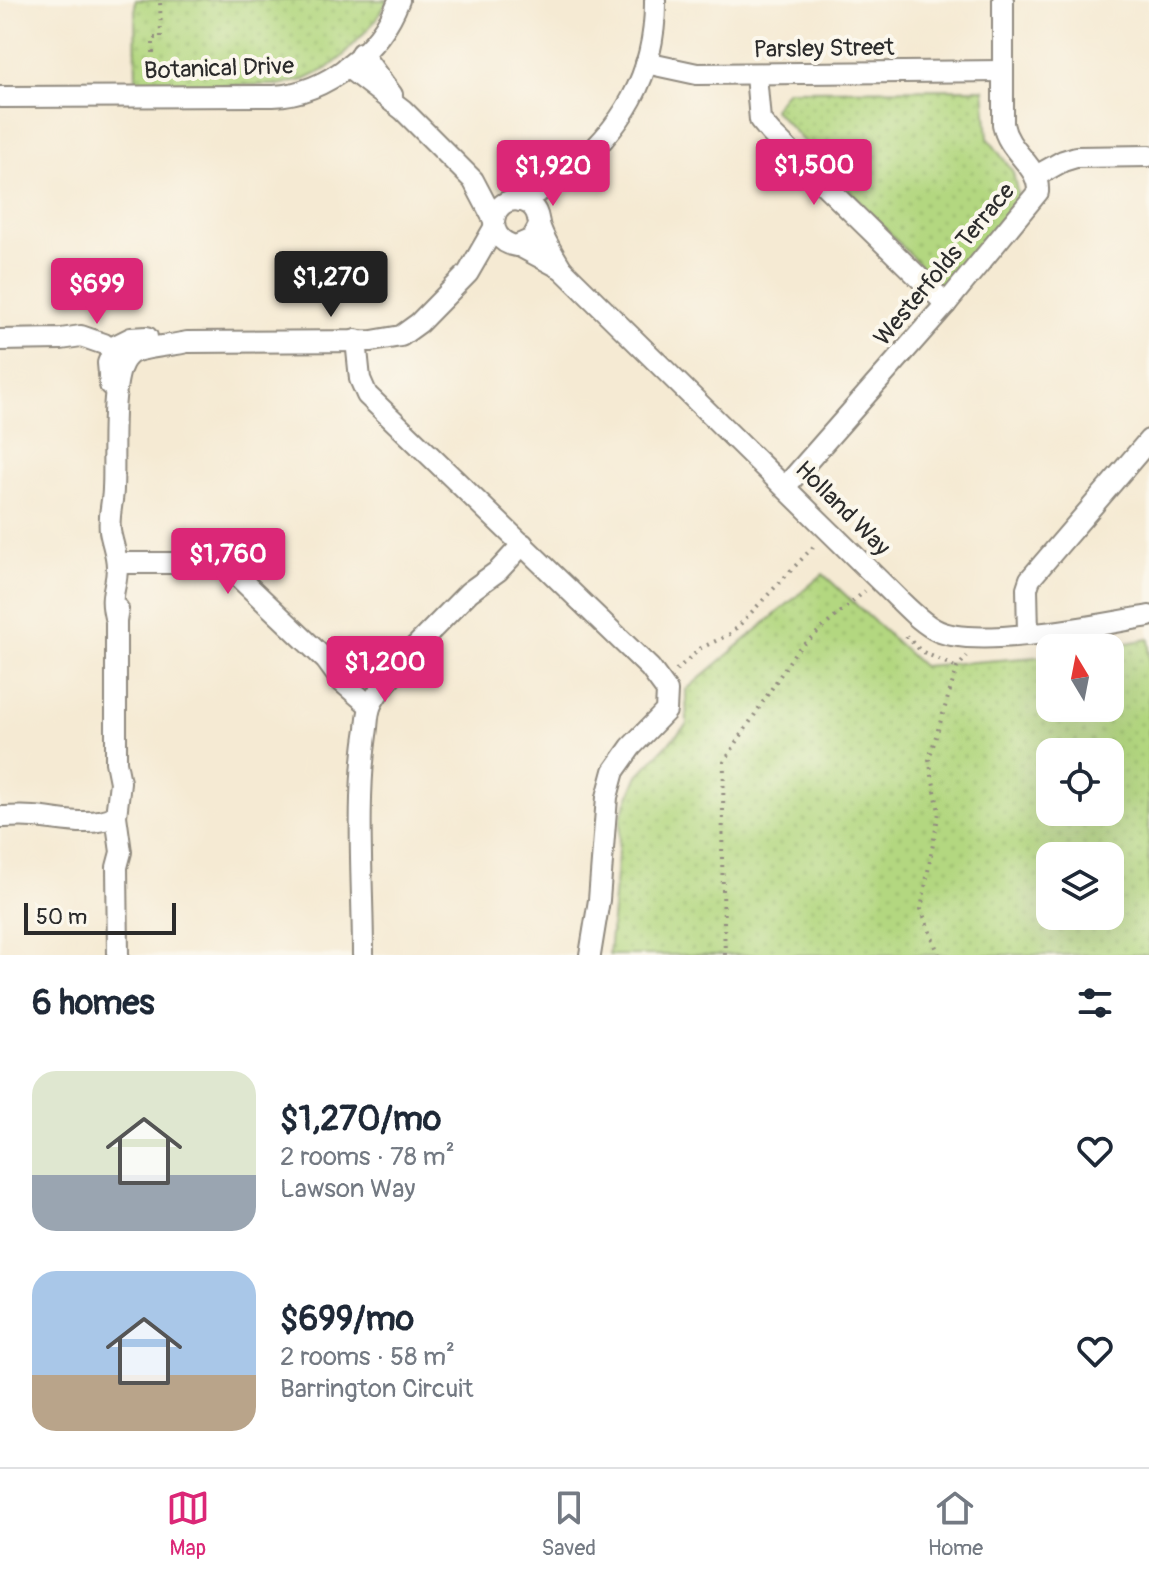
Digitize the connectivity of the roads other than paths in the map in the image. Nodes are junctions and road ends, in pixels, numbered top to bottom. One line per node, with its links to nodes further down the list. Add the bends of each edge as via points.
1 (399, 0): 4 (street, Botanical Drive, via 390,20)
2 (655, 0): 5 (street)
3 (1003, 0): 6 (street, Westerfolds Terrace)
4 (354, 60): 8 (street, Botanical Drive, via 327,82 288,95); 12 (street)
5 (646, 63): 7 (street, Parsley Street, via 697,74); 11 (street, via 630,106 613,130)
6 (1003, 71): 7 (street, Parsley Street); 10 (street, Westerfolds Terrace, via 1005,138)
7 (756, 75): 19 (street, via 760,120 767,129)
8 (0, 97)
9 (1149, 156): 10 (street, via 1076,157)
10 (1036, 176): 19 (street, Westerfolds Terrace, via 1034,201)
11 (563, 177): 13 (street); 14 (street)
12 (473, 180): 13 (street); 15 (street)
13 (517, 201): 14 (street, via 533,208); 15 (street, via 500,207)
14 (539, 223): 16 (street, via 532,239); 17 (street, Holland Way)
15 (494, 224): 16 (street, via 501,240); 18 (street)
16 (516, 246): 17 (street, Holland Way); 18 (street)
17 (562, 269): 24 (street, Holland Way)
18 (468, 273): 21 (street, via 410,331)
19 (946, 304): 24 (street, Westerfolds Terrace)
20 (0, 340): 22 (street, via 61,339)
21 (364, 340): 22 (street, via 187,342); 25 (street, via 380,405)
22 (116, 354): 26 (street, via 110,532)
23 (1149, 440): 28 (street, via 1030,579)
24 (786, 486): 28 (street, Holland Way, via 933,629 955,638)
25 (519, 540): 29 (street, via 498,571 469,592); 34 (street, via 667,691 666,711 614,771)
26 (122, 563): 29 (street, via 228,567); 30 (street, via 111,603 116,621 120,782)
27 (1149, 616): 28 (street, Holland Way)
28 (1028, 633)
29 (370, 696): 33 (street, via 362,763)
30 (107, 816): 31 (street, via 84,823); 32 (street, via 121,852)
31 (0, 817)
32 (118, 955)
33 (363, 955)
34 (590, 955)

